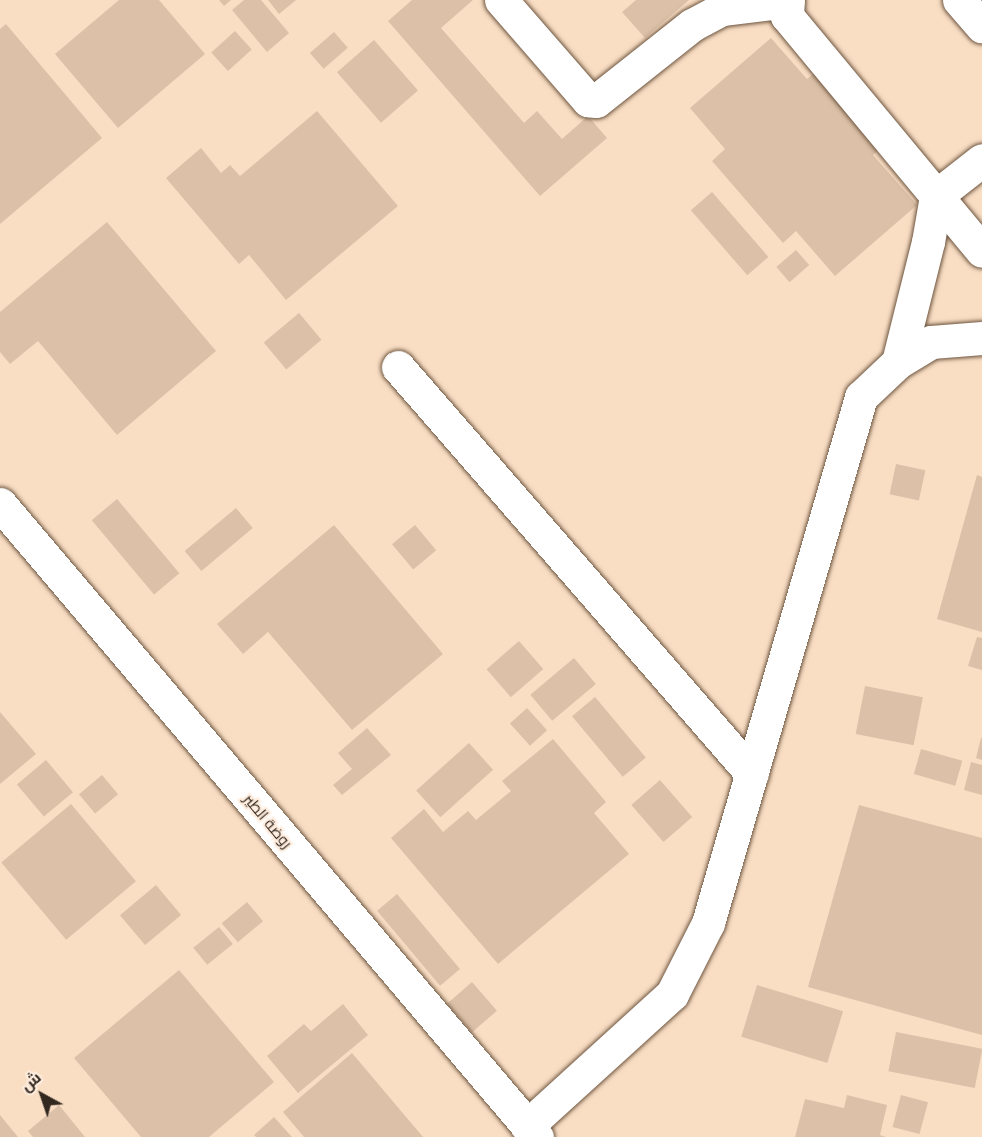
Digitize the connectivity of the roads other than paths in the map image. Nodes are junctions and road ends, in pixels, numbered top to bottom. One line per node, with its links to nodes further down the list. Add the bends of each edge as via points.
1 (501, 0): 2 (street, via 588,100 596,101 692,25 722,9)
2 (788, 0): 6 (street, via 787,16)
3 (959, 0): 4 (street)
4 (982, 26)
5 (982, 159): 6 (street)
6 (936, 196): 7 (street); 9 (street)
7 (982, 251)
8 (982, 338): 9 (street, via 931,342)
9 (898, 362): 12 (street, via 861,397)
10 (398, 367): 12 (street)
11 (0, 504): 13 (street, روضة الطير)
12 (752, 774): 13 (street, via 708,922 672,994)
13 (532, 1132)

